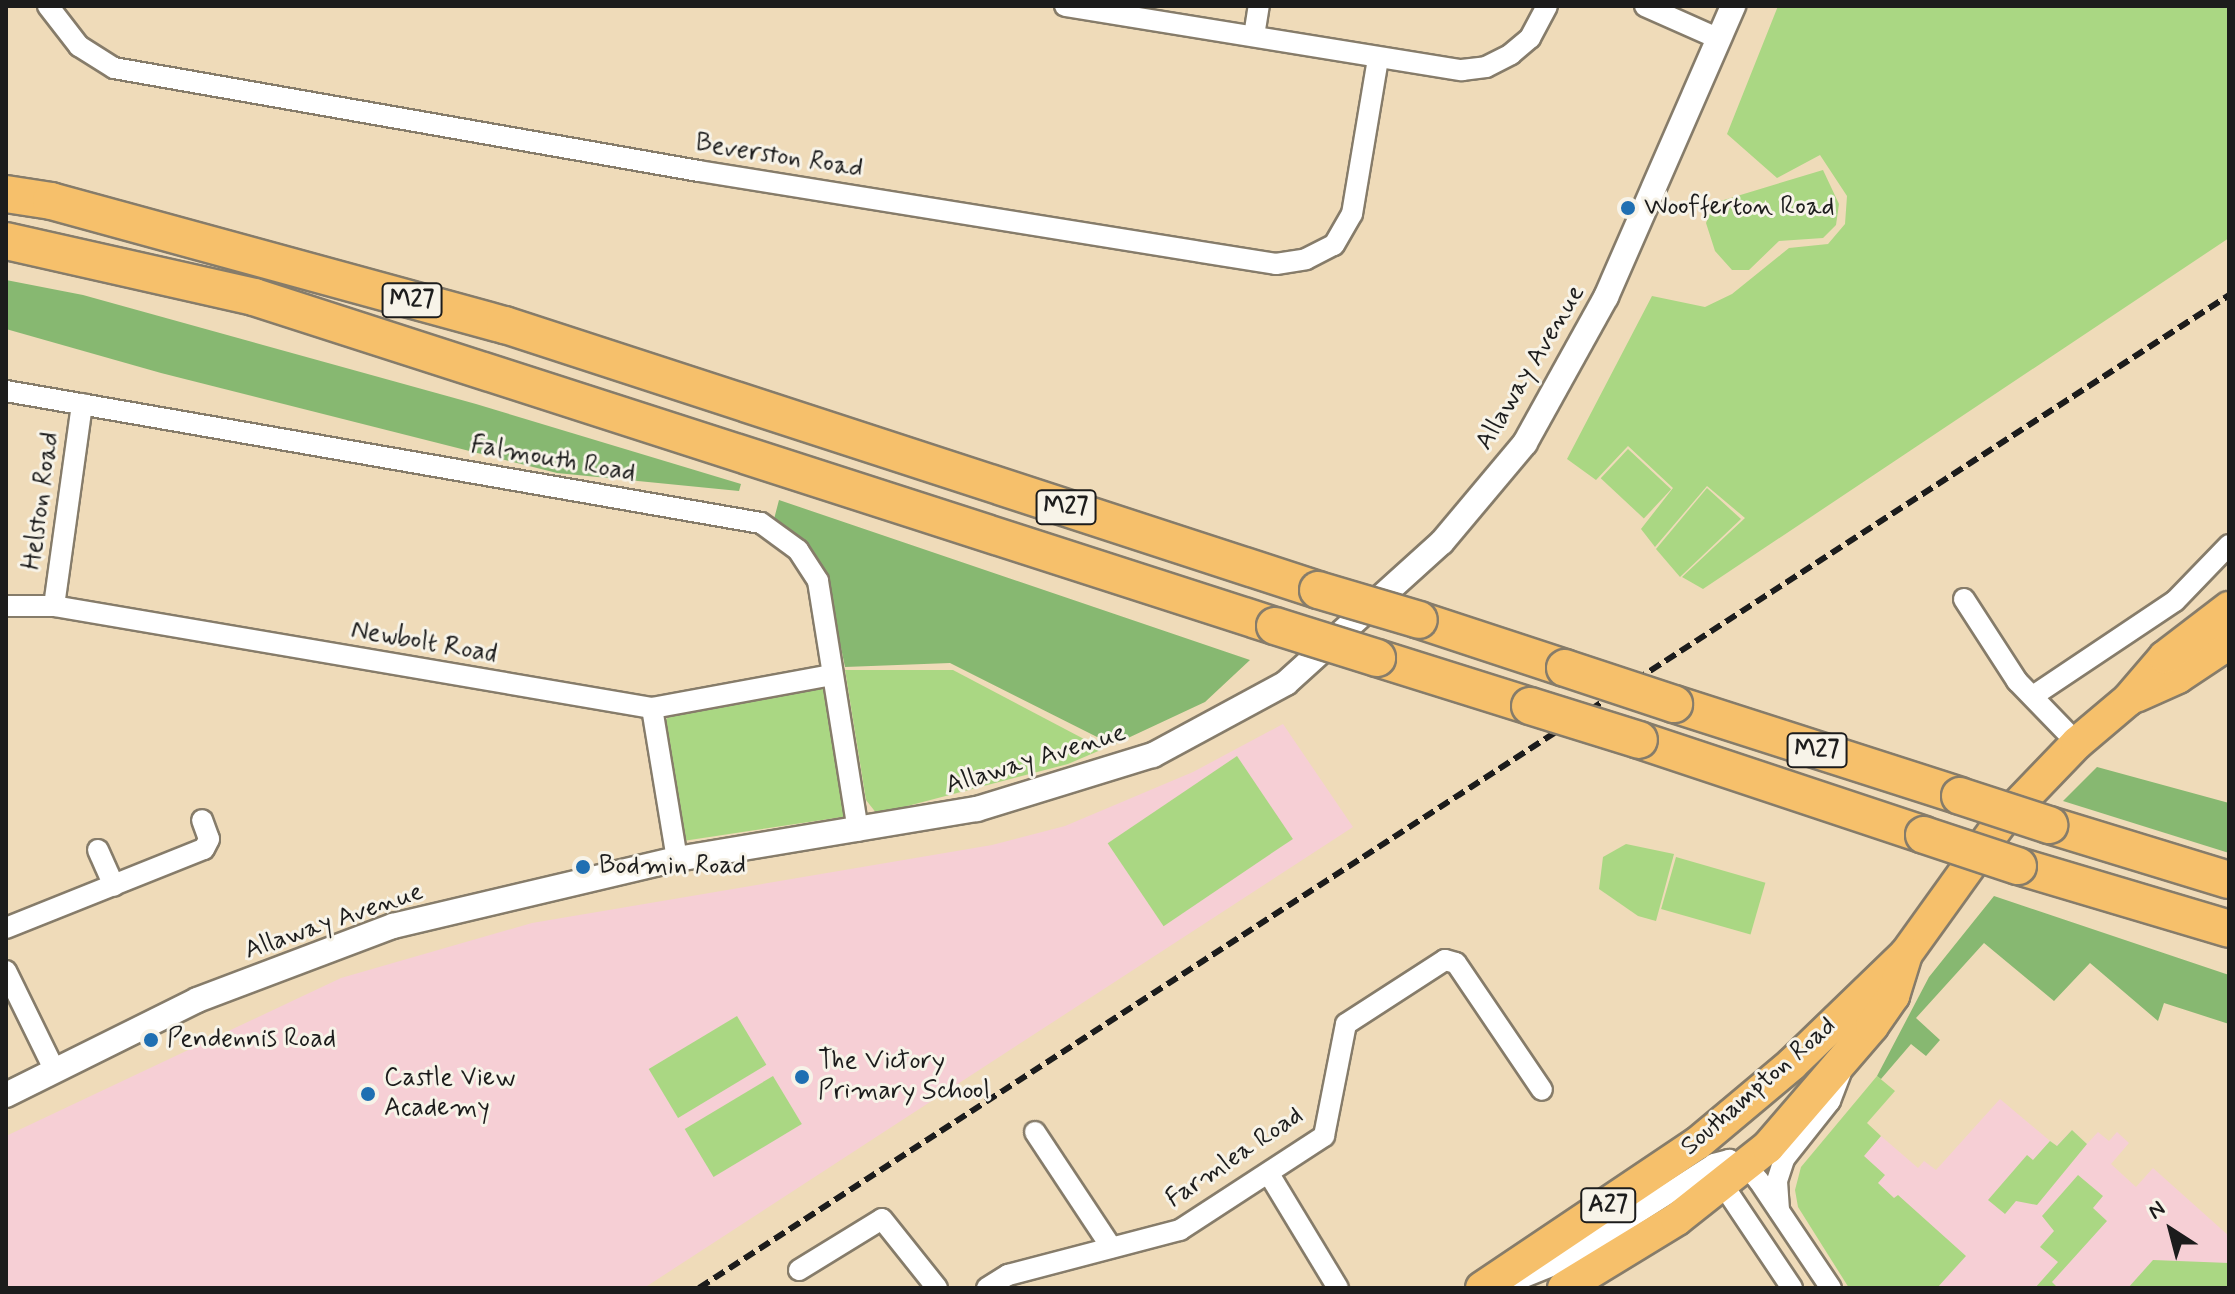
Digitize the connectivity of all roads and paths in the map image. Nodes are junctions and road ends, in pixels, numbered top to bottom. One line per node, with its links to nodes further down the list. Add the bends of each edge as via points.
1 (48, 6): 9 (street, Beverston Road, via 79,46 114,68 699,171 1276,264 1306,259 1334,245 1352,214)
2 (1065, 6): 7 (street)
3 (1259, 6): 7 (street)
4 (1547, 6): 9 (street, via 1530,38 1486,67 1462,70)
5 (1645, 6): 8 (street)
6 (1733, 6): 8 (street, Allaway Avenue)
7 (1254, 36): 9 (street)
8 (1719, 39): 28 (street, Allaway Avenue, via 1606,297 1525,443 1442,542 1358,622 1286,683 1153,755 977,809)
9 (1378, 59)
10 (6, 194): 31 (highway, M27, bridge, via 67,205 505,325)
11 (6, 241): 34 (highway, M27, bridge, via 254,297 2018,866)
12 (6, 391): 13 (street, Falmouth Road)
13 (82, 404): 17 (street, Helston Road); 22 (street, Falmouth Road, via 761,523 798,550 818,581 833,654)
14 (2229, 545): 23 (street, via 2175,601)
15 (1964, 599): 23 (street, via 2017,681)
16 (6, 606): 17 (street, Newbolt Road)
17 (54, 606): 25 (street, Newbolt Road)
18 (2229, 608): 21 (main road, Southampton Road / A27)
19 (2229, 623): 21 (main road)
20 (2229, 643): 24 (main road, Southampton Road / A27, via 2178,677)
21 (2180, 645): 24 (main road, Southampton Road / A27)
22 (832, 675): 25 (street, Newbolt Road); 28 (street, Falmouth Road)
23 (2033, 696): 26 (street)
24 (2129, 699): 26 (main road, Southampton Road / A27)
25 (652, 708): 30 (street)
26 (2077, 743): 35 (main road, Southampton Road / A27, via 2000,823)
27 (202, 820): 32 (street, via 209,839 204,849)
28 (858, 831): 30 (street, Allaway Avenue)
29 (98, 850): 32 (street)
30 (677, 859): 38 (street, Allaway Avenue, via 393,926 197,1000)
31 (2229, 880)
32 (114, 886): 33 (street)
33 (6, 928)
34 (2229, 929)
35 (1906, 954): 37 (main road, Southampton Road / A27, via 1893,996); 41 (main road, Southampton Road / A27)
36 (6, 971): 38 (street)
37 (1847, 1058): 43 (main road, Southampton Road / A27); 46 (street, via 1830,1101 1784,1159 1777,1181)
38 (53, 1067): 40 (street, Allaway Avenue)
39 (1542, 1090): 44 (street, Farmlea Road, via 1456,963 1445,960 1346,1024 1324,1136)
40 (6, 1095)
41 (1732, 1117): 45 (street, via 1720,1133); 52 (main road, Southampton Road / A27)
42 (1035, 1132): 47 (street)
43 (1747, 1167): 45 (main road, Southampton Road / A27); 46 (street)
44 (1269, 1174): 47 (street, Farmlea Road, via 1180,1230); 51 (street)
45 (1718, 1176): 53 (street, via 1561,1262); 54 (main road, Southampton Road / A27); 55 (street)
46 (1779, 1211): 56 (street)
47 (1111, 1247): 50 (street, Farmlea Road, via 1008,1275)
48 (799, 1270): 49 (street, via 882,1219)
49 (937, 1288)
50 (987, 1288)
51 (1338, 1288)
52 (1482, 1288)
53 (1495, 1288)
54 (1564, 1288)
55 (1792, 1288)
56 (1831, 1288)

